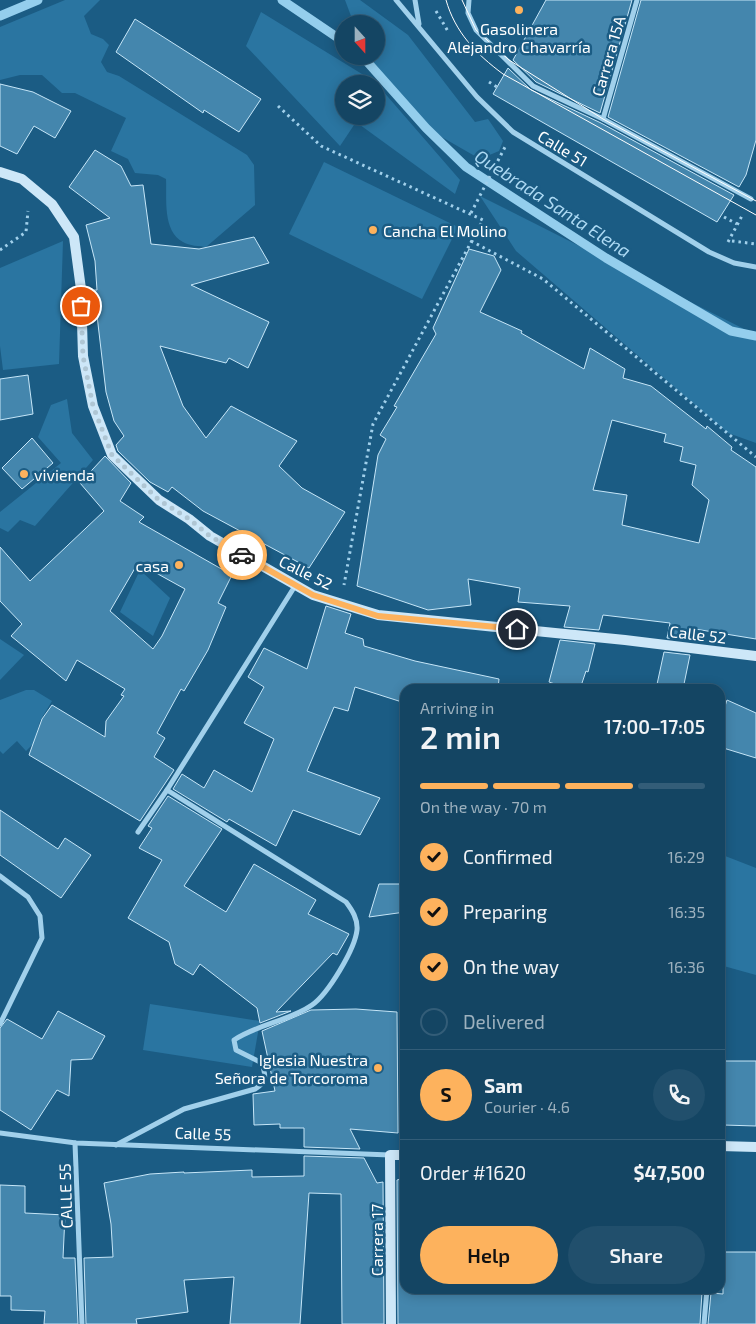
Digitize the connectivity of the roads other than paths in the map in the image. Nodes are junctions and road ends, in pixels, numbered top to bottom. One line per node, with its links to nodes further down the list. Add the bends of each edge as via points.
1 (396, 0): 5 (street, Calle 51)
2 (415, 0): 5 (street)
3 (469, 0): 6 (street, via 468,13 476,30 533,86)
4 (637, 0): 6 (street, Carrera 15A)
5 (419, 26): 9 (street, Calle 51, via 477,97 513,132 719,257)
6 (603, 119): 8 (street)
7 (0, 172): 10 (street, Calle 52, via 22,178 52,204 74,237 83,356 93,406 112,455 159,500 210,536)
8 (751, 199)
9 (756, 267)
10 (295, 586): 11 (street, Calle 52, via 378,616); 12 (street)
11 (756, 656)
12 (167, 790): 13 (street); 18 (street, via 346,902 354,911 357,928 354,945 325,993 312,1005 234,1040 236,1050 262,1063 266,1078 262,1084 184,1109)
13 (138, 832)
14 (0, 876): 15 (street, via 28,897 40,916 42,938)
15 (0, 1024)
16 (0, 1133): 17 (street, CALLE 55)
17 (76, 1143): 18 (street, Calle 55); 24 (street, CALLE 55)
18 (116, 1145): 21 (street, Calle 55)
19 (725, 1146): 20 (street)
20 (756, 1147)
21 (390, 1155): 22 (street, Calle 55); 25 (street, Carrera 17)
22 (400, 1155)
23 (707, 1294): 26 (street)
24 (82, 1324)
25 (391, 1324)
26 (704, 1324)

